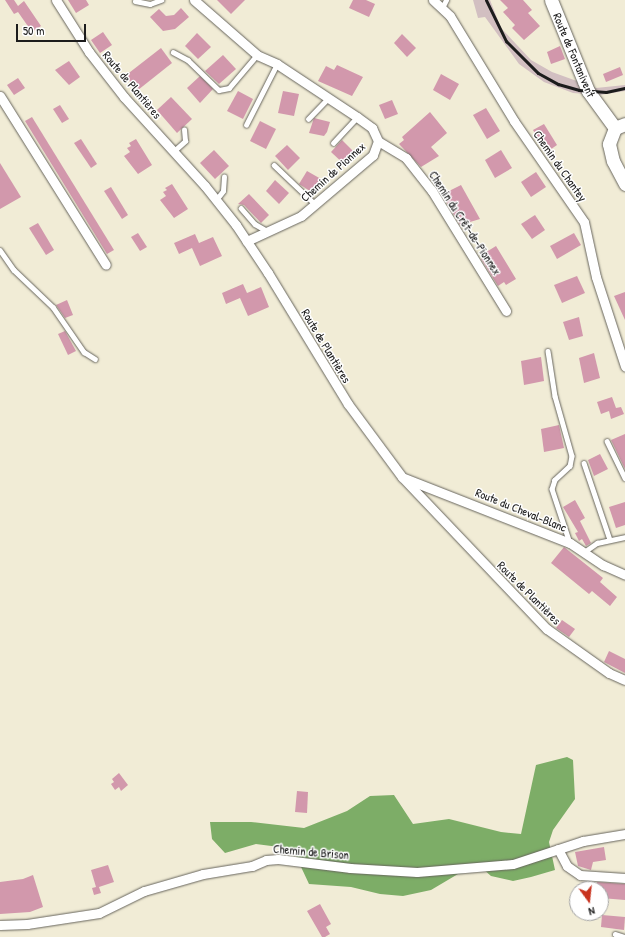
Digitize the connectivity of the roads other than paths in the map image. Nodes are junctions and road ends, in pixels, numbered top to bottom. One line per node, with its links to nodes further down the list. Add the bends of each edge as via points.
1 (56, 0): 20 (street, Route de Plantières, via 89,52 124,97)
2 (161, 0): 6 (lane, via 150,4)
3 (194, 0): 9 (street, Chemin de Pionnex)
4 (433, 0): 7 (street, Chemin du Chantey)
5 (551, 0): 16 (street, Route de Fontanivent, via 588,91)
6 (135, 1)
7 (444, 4): 34 (street, Chemin du Chantey, via 514,121 584,222 596,277)
8 (173, 52): 9 (lane, via 188,60 219,90 229,88)
9 (257, 55): 10 (street, Chemin de Pionnex)
10 (277, 64): 12 (street, Chemin de Pionnex); 15 (lane)
11 (0, 96): 30 (street)
12 (327, 99): 13 (street, Chemin de Pionnex); 14 (lane)
13 (358, 117): 18 (street, Chemin de Pionnex, via 372,128); 19 (lane)
14 (308, 119)
15 (246, 125)
16 (620, 126): 23 (street, via 610,136 610,150)
17 (184, 130): 20 (lane, via 185,141)
18 (378, 141): 25 (street, Chemin de Pionnex, via 373,156); 31 (street, Chemin du Crêt-de-Pionnex, via 406,158 432,192)
19 (333, 142)
20 (174, 151): 24 (street, Route de Plantières)
21 (274, 165): 25 (lane)
22 (224, 177): 24 (lane, via 223,191)
23 (625, 184)
24 (216, 200): 28 (street, Route de Plantières)
25 (316, 205): 27 (street, Chemin de Pionnex, via 301,216)
26 (241, 208): 27 (lane, via 255,224)
27 (267, 231): 28 (street, Chemin de Pionnex)
28 (247, 241): 37 (street, Route de Plantières, via 348,404)
29 (0, 250): 33 (lane, via 14,270 53,307 84,352)
30 (106, 264)
31 (506, 311)
32 (548, 351): 41 (lane, via 555,396 572,456 570,466 555,480 552,489)
33 (95, 359)
34 (625, 366)
35 (607, 441): 38 (lane)
36 (584, 463): 40 (lane)
37 (402, 477): 41 (street, Route du Cheval-Blanc); 44 (street, Route de Plantières, via 547,629 609,673)
38 (625, 478)
39 (625, 537): 40 (lane)
40 (610, 540): 42 (lane, via 597,543)
41 (570, 543): 42 (street, Route du Cheval-Blanc)
42 (584, 552): 43 (street, Route du Cheval-Blanc, via 603,565)
43 (625, 575)
44 (625, 680)
45 (625, 834): 46 (street, Chemin de Brison, via 583,841)
46 (558, 849): 47 (street, via 567,866 580,875); 48 (street, Chemin de Brison, via 513,864 417,872 266,860 252,866 203,874 144,891 99,913 27,924)
47 (625, 878)
48 (0, 925)
49 (615, 934): 50 (lane)
50 (625, 936)

